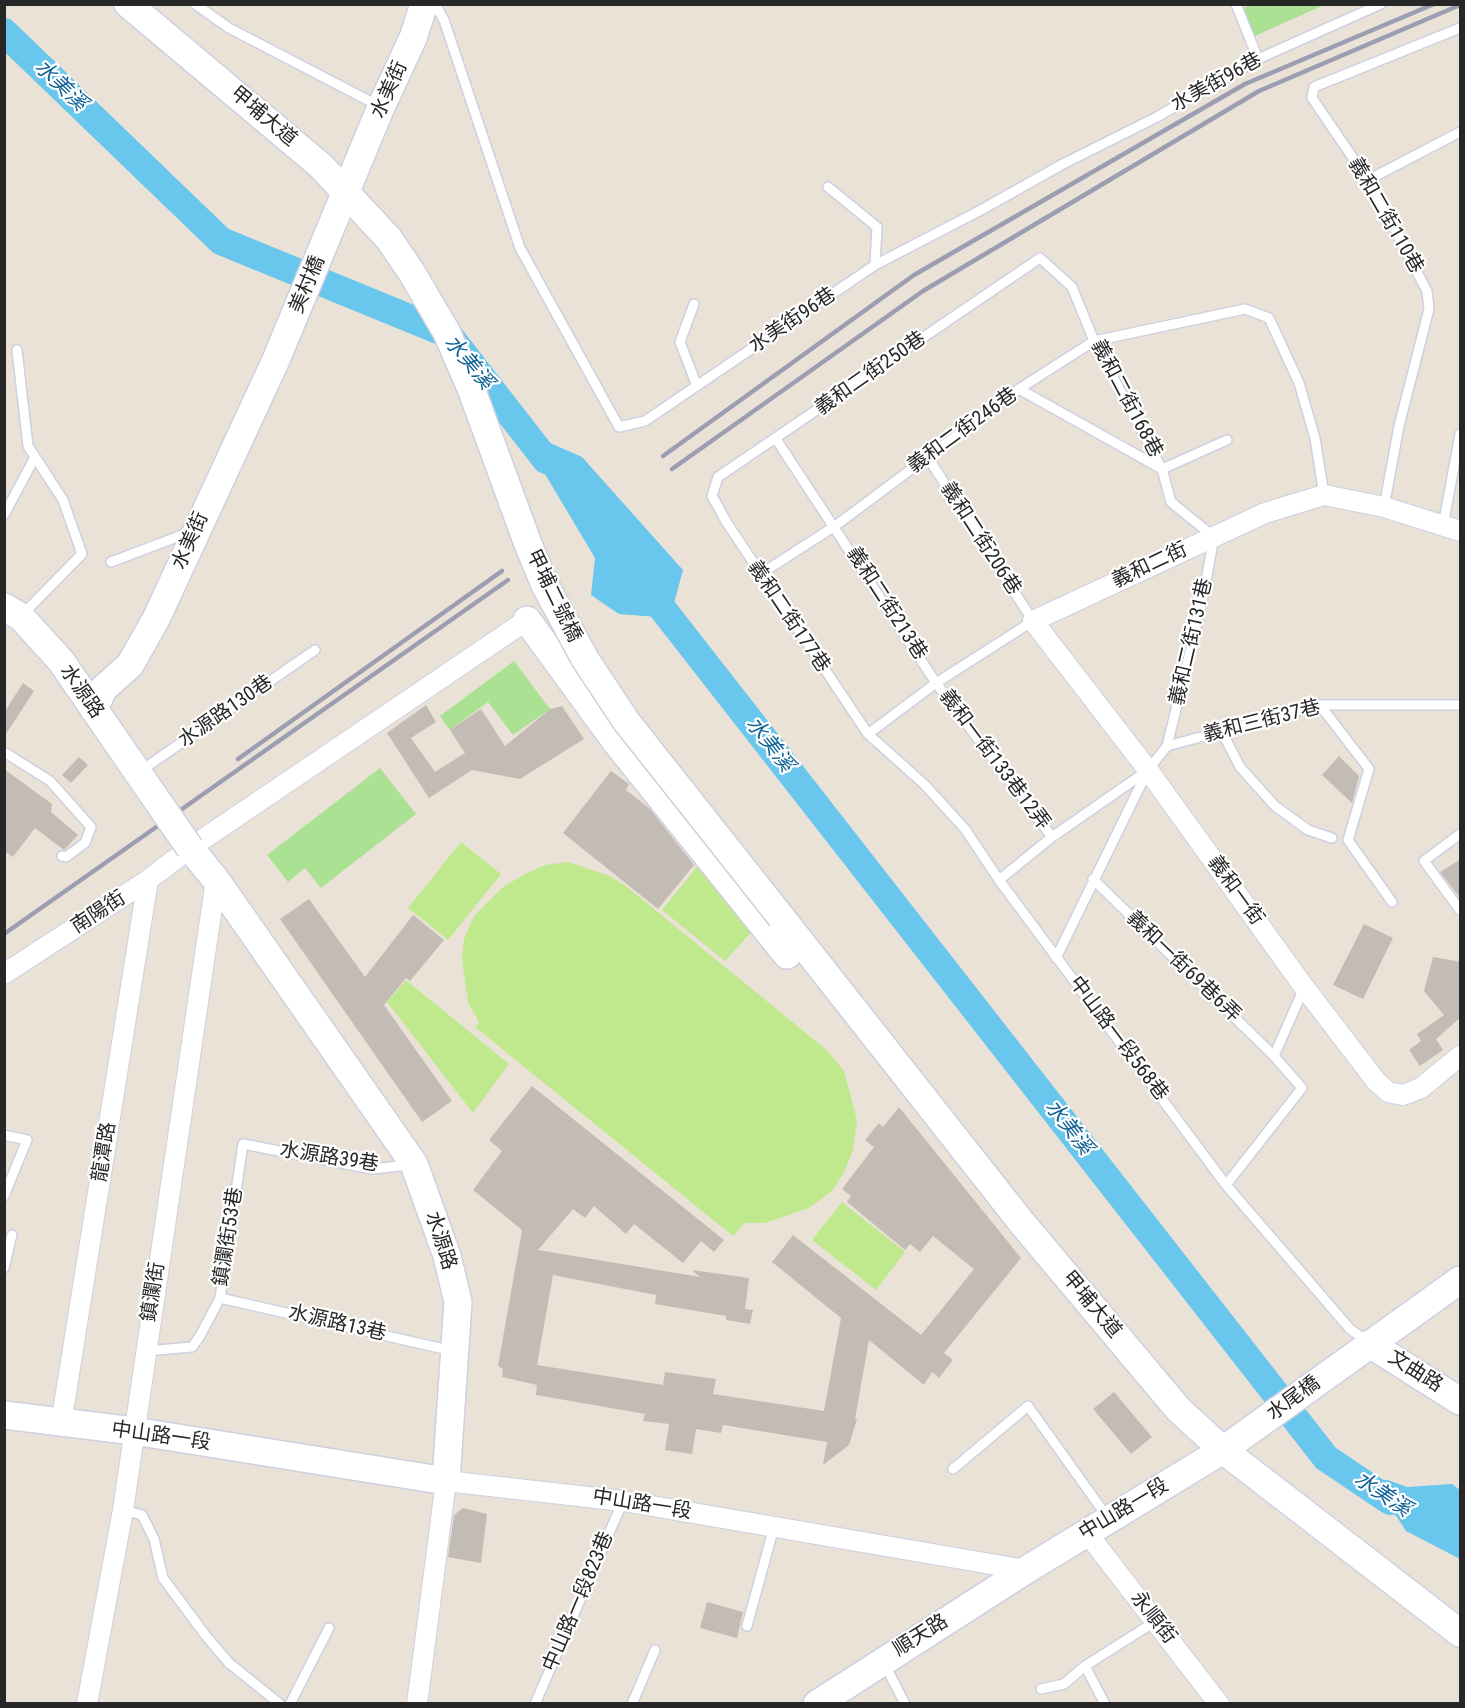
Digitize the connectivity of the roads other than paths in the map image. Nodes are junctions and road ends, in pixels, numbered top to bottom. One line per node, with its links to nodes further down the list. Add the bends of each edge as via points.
1 (128, 4): 13 (street, 甲埔大道, via 291,139)
2 (195, 4): 9 (lane, via 229,28)
3 (424, 4): 9 (street, 水美街)
4 (435, 4): 21 (lane, 水美街96巷, via 444,20 520,248 619,427 645,421)
5 (1236, 4): 8 (lane)
6 (1381, 4): 8 (lane, 水美街96巷)
7 (1461, 28): 11 (lane, 義和二街110巷, via 1314,87 1312,98)
8 (1258, 59): 16 (lane, 水美街96巷, via 1155,118)
9 (381, 107): 13 (street, 水美街)
10 (1460, 132): 11 (lane)
11 (1368, 180): 31 (lane, 義和二街110巷, via 1427,291 1429,309 1399,426)
12 (828, 187): 16 (lane, via 878,227)
13 (343, 200): 14 (street, 甲埔大道); 20 (street, 美村橋)
14 (389, 239): 64 (street, 甲埔二號橋, bridge, via 447,333 545,585 585,659 626,721)
15 (1040, 258): 18 (lane, 義和二街168巷, via 1071,287); 24 (lane, 義和二街250巷)
16 (875, 265): 21 (lane, 水美街96巷)
17 (694, 304): 21 (lane, via 680,342)
18 (1094, 341): 22 (lane, 義和二街246巷); 28 (lane, 義和二街168巷); 29 (lane, via 1245,309 1269,318 1299,383 1315,438)
19 (17, 350): 27 (lane, via 28,446)
20 (275, 362): 35 (street, 水美街)
21 (697, 386)
22 (1019, 389): 26 (lane, 義和二街246巷); 28 (lane)
23 (1461, 434): 34 (lane)
24 (776, 440): 30 (lane, 義和二街250巷, via 718,477); 33 (lane, 義和二街213巷)
25 (1227, 440): 28 (lane)
26 (927, 456): 33 (lane, 義和二街246巷); 41 (lane, 義和二街206巷)
27 (35, 457): 32 (lane); 39 (lane, via 63,500 82,554)
28 (1162, 469): 36 (lane, 義和二街168巷, via 1171,502)
29 (1323, 495): 31 (street, 義和二街); 36 (street, 義和二街, via 1265,513)
30 (712, 496): 38 (lane, 義和二街177巷)
31 (1384, 507): 34 (street, 義和二街)
32 (4, 515)
33 (835, 526): 38 (lane, 義和二街213巷); 43 (lane, 義和二街213巷)
34 (1452, 528)
35 (195, 530): 37 (lane); 46 (street, 水美街, via 156,619 130,665 103,689)
36 (1214, 537): 41 (street, 義和二街); 49 (lane, 義和二街131巷)
37 (111, 562)
38 (759, 574): 48 (lane, 義和二街177巷)
39 (13, 612): 46 (street, 水源路, via 61,661)
40 (526, 620): 56 (street, 南陽街); 75 (street, via 616,742 983,1196)
41 (1033, 621): 43 (lane, 義和二街); 51 (street, 義和一街)
42 (315, 650): 52 (lane, 水源路130巷)
43 (936, 683): 48 (lane, 義和二街); 54 (lane, 義和一街133巷12弄)
44 (1320, 705): 45 (lane, 義和三街37巷); 47 (lane, 義和三街37巷); 62 (lane, via 1369,769 1348,840)
45 (1461, 705)
46 (94, 710): 52 (street, 水源路)
47 (1222, 732): 49 (lane, 義和三街37巷); 55 (lane, via 1240,767 1275,806 1308,830)
48 (867, 734): 61 (lane, 中山路一段568巷, via 925,785 965,829)
49 (1167, 746): 51 (lane)
50 (4, 752): 57 (lane, via 50,781 91,827 85,843)
51 (1148, 770): 54 (lane); 58 (lane); 67 (street, 義和一街)
52 (142, 780): 56 (street, 水源路, bridge)
53 (1461, 834): 63 (lane, via 1424,861)
54 (1052, 837): 61 (lane)
55 (1332, 838)
56 (190, 848): 59 (street, 南陽街); 60 (street, 水源路)
57 (62, 856)
58 (1093, 879): 65 (lane); 68 (lane, 義和一街69巷6弄)
59 (148, 880): 66 (street, 南陽街); 85 (street, 龍潭路)
60 (216, 880): 72 (street, 水源路); 81 (street, 鎮瀾街)
61 (999, 880): 65 (lane, 中山路一段568巷)
62 (1392, 902)
63 (1461, 910)
64 (781, 917): 75 (street, 甲埔大道)
65 (1056, 958): 73 (lane, 中山路一段568巷)
66 (4, 974)
67 (1304, 987): 68 (lane); 69 (street, 義和一街, via 1388,1092 1403,1095 1421,1088)
68 (1274, 1056): 73 (lane, 義和一街69巷6弄, via 1302,1088)
69 (1461, 1056)
70 (4, 1135): 74 (lane, via 27,1140)
71 (243, 1144): 72 (lane, 水源路39巷, via 372,1169); 79 (lane, 鎮瀾街53巷)
72 (414, 1164): 82 (street, 水源路, via 447,1256 458,1302)
73 (1226, 1185): 80 (lane, 中山路一段568巷, via 1350,1329)
74 (4, 1196)
75 (1022, 1223): 87 (street, 甲埔大道, via 1179,1410)
76 (12, 1235): 77 (lane)
77 (4, 1268)
78 (1461, 1280): 80 (street)
79 (220, 1298): 81 (lane, 鎮瀾街53巷, via 192,1347); 82 (lane, 水源路13巷)
80 (1370, 1344): 83 (street, 文曲路); 87 (street, 水尾橋)
81 (146, 1351): 86 (street, 鎮瀾街)
82 (453, 1351): 89 (street, 水源路)
83 (1461, 1401)
84 (4, 1414): 85 (street, 中山路一段)
85 (61, 1424): 86 (street, 中山路一段)
86 (134, 1431): 89 (street, 中山路一段); 91 (street, 鎮瀾街)
87 (1233, 1443): 92 (street, 中山路一段); 99 (street, 甲埔大道)
88 (953, 1469): 92 (lane, via 1028,1406)
89 (446, 1481): 90 (street, 中山路一段); 107 (street, 水源路)
90 (623, 1501): 93 (street, 中山路一段); 108 (lane, 中山路一段823巷)
91 (123, 1510): 104 (street, 鎮瀾街); 105 (lane, via 142,1515 154,1539 163,1578 206,1636 229,1663)
92 (1110, 1520): 94 (street, 中山路一段)
93 (774, 1527): 95 (street, 中山路一段); 97 (lane)
94 (1087, 1533): 95 (street, 中山路一段); 96 (street, 永順街)
95 (1026, 1569): 101 (street, 順天路)
96 (1156, 1621): 102 (lane); 113 (street, 永順街)
97 (747, 1626)
98 (329, 1628): 106 (lane)
99 (1461, 1633)
100 (655, 1650): 109 (lane)
101 (883, 1661): 110 (street, 順天路); 111 (lane)
102 (1085, 1666): 103 (lane, via 1064,1684); 112 (lane)
103 (1041, 1689)
104 (87, 1704)
105 (280, 1704)
106 (290, 1704)
107 (417, 1704)
108 (535, 1704)
109 (632, 1704)
110 (817, 1704)
111 (906, 1704)
112 (1105, 1704)
113 (1219, 1704)

